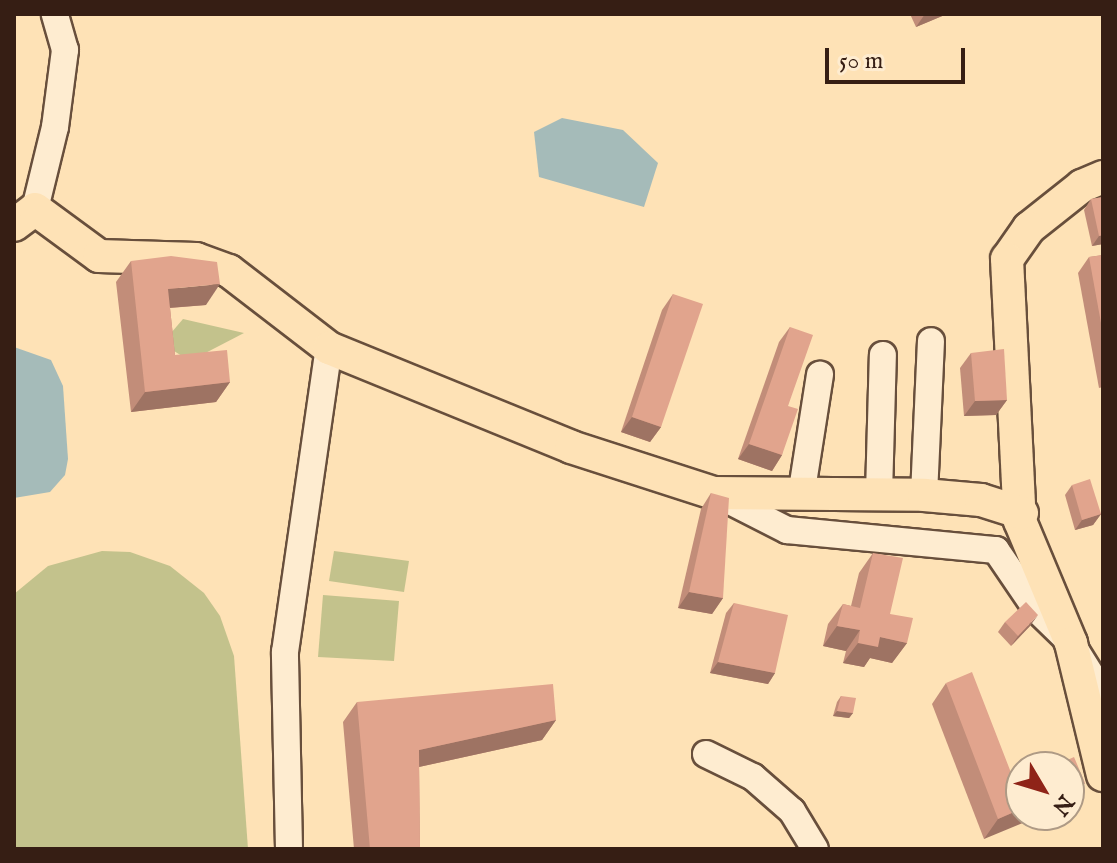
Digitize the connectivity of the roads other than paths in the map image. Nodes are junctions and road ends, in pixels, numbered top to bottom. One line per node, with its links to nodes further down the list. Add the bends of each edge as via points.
1 (55, 14): 3 (street, via 65,50 55,127)
2 (1103, 177): 12 (main road, via 1082,186 1029,228 1007,259)
3 (24, 217): 5 (main road, via 99,256 196,259 229,271)
4 (931, 341): 10 (street)
5 (329, 348): 8 (main road, via 571,447); 17 (street, via 285,652)
6 (883, 355): 9 (street)
7 (820, 374): 11 (street)
8 (713, 493): 11 (main road); 13 (street, via 787,530 996,550 1037,610)
9 (879, 494): 10 (main road); 11 (main road)
10 (924, 495): 12 (main road, via 981,500)
11 (801, 496)
12 (1022, 513): 13 (main road, via 1020,521)
13 (1071, 643): 14 (street); 16 (main road)
14 (1103, 694)
15 (706, 754): 18 (street, via 753,777 792,811)
16 (1103, 775)
17 (289, 849)
18 (815, 849)

